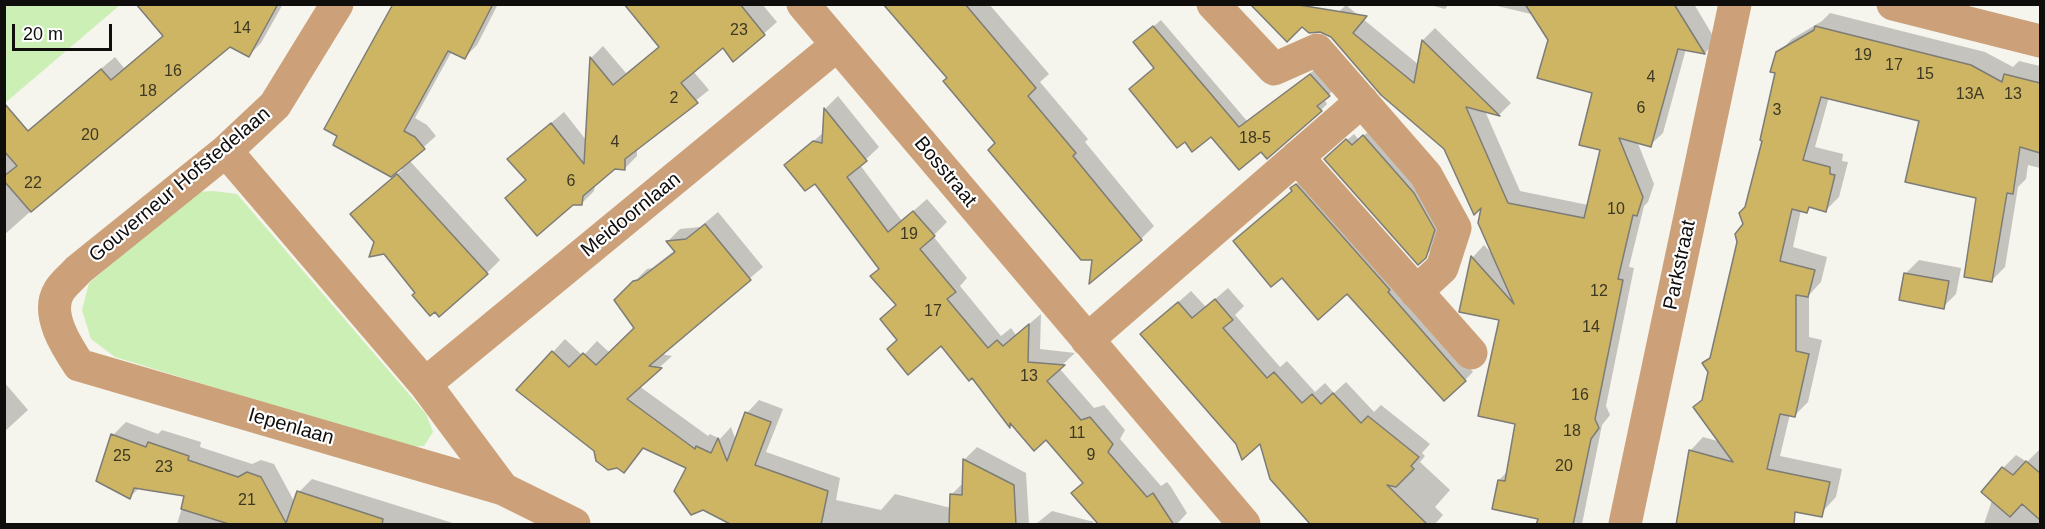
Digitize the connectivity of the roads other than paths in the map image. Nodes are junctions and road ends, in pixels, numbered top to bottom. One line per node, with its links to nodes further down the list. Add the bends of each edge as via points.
1 (337, 4): 9 (street, Gouverneur Hofstedelaan, via 275,105)
2 (803, 4): 7 (street, Bosstraat)
3 (1213, 4): 8 (street, via 1275,69 1317,50)
4 (1735, 4): 19 (street, Parkstraat)
5 (1893, 4): 6 (street)
6 (2040, 41)
7 (837, 45): 12 (street, Bosstraat); 15 (street, Meidoornlaan)
8 (1362, 101): 10 (street); 11 (street, via 1426,175 1455,228 1442,268)
9 (226, 151): 14 (street, Gouverneur Hofstedelaan, via 78,270 58,292 56,317 62,340); 15 (street, Iepenlaan)
10 (1298, 157): 11 (street); 12 (street)
11 (1416, 292): 13 (street)
12 (1086, 340): 18 (street, Bosstraat)
13 (1471, 353)
14 (79, 365): 16 (street, Iepenlaan)
15 (424, 384): 16 (street, Iepenlaan)
16 (502, 489): 17 (street, Iepenlaan)
17 (574, 525)
18 (1244, 525)
19 (1625, 525)

